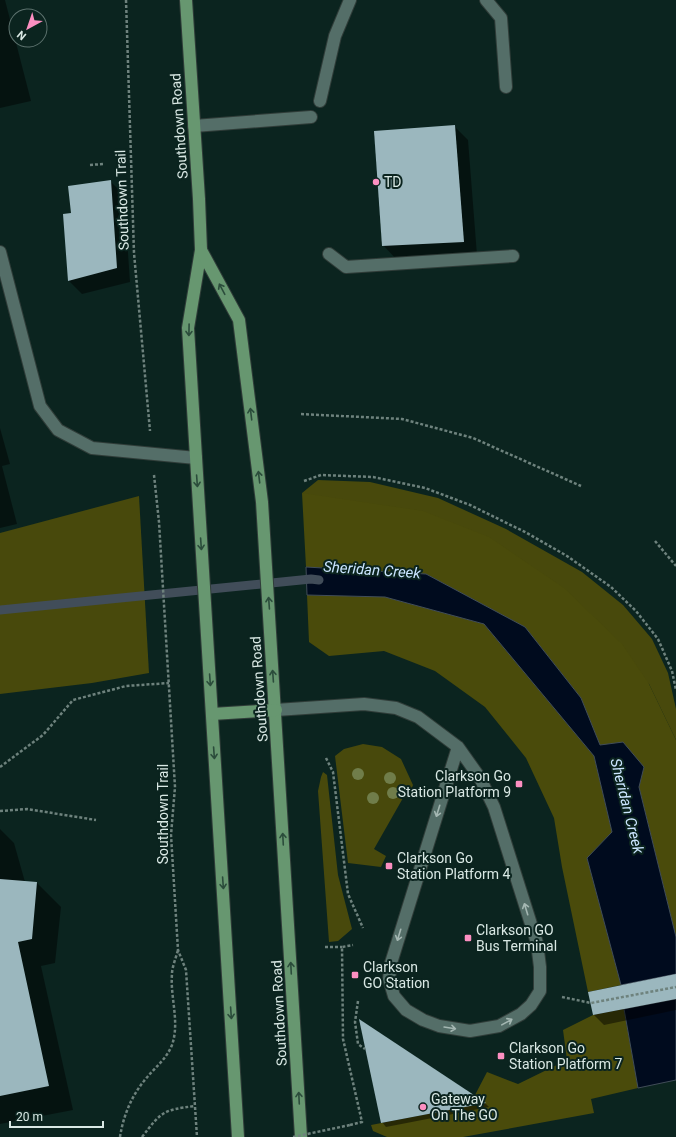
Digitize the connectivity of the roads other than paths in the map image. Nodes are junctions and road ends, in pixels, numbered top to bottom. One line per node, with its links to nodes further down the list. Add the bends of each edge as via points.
1 (186, 0): 7 (main road, Southdown Road)
2 (350, 0): 5 (lane, via 335,36)
3 (486, 0): 4 (lane, via 501,18)
4 (506, 87)
5 (320, 101)
6 (311, 117): 7 (lane)
7 (194, 126): 8 (main road, Southdown Road)
8 (201, 250): 12 (main road, Southdown Road, one-way to 12, via 188,328); 13 (main road, Southdown Road, one-way to 8, via 262,502 239,320)
9 (0, 252): 12 (lane, via 40,406 58,430 92,448)
10 (329, 254): 11 (lane, via 346,267)
11 (513, 256)
12 (196, 458): 14 (main road, Southdown Road, one-way to 14)
13 (276, 710): 14 (main road); 15 (lane, via 364,704 396,708 418,717); 17 (main road, Southdown Road, one-way to 13)
14 (212, 714): 16 (main road, Southdown Road, one-way to 16)
15 (458, 747): 15 (lane, one-way to 15, via 390,963 388,979 394,996 406,1010 439,1026 470,1031 499,1026 521,1014 531,1005 540,991 540,967 536,943 494,807 480,778)
16 (238, 1137)
17 (302, 1137)

